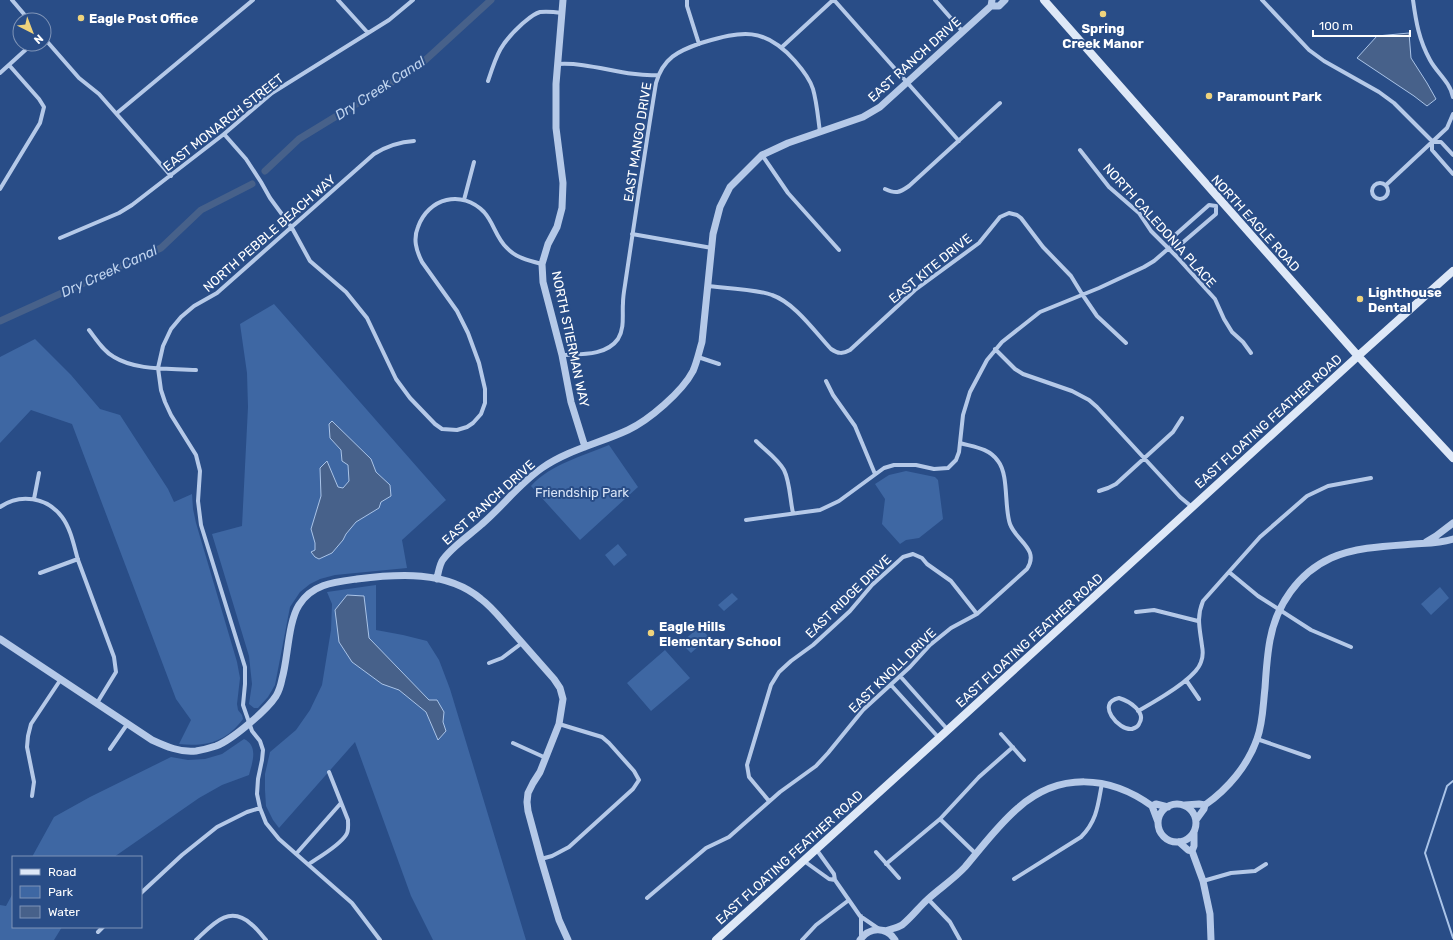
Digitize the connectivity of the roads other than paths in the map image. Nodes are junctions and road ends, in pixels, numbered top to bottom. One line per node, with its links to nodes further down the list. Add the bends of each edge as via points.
1 (12, 0): 14 (street)
2 (253, 0): 30 (street)
3 (338, 0): 17 (street)
4 (413, 0): 17 (street, EAST MONARCH STREET)
5 (563, 0): 15 (street, NORTH STIERMAN WAY)
6 (687, 0): 18 (street)
7 (834, 0): 20 (street); 27 (street)
8 (935, 0): 16 (street)
9 (1005, 0): 13 (street, EAST RANCH DRIVE, via 998,6)
10 (1044, 0): 47 (main road, NORTH EAGLE ROAD)
11 (1262, 0): 36 (street, via 1309,50 1394,103)
12 (1413, 0): 28 (street, via 1421,41)
13 (992, 3): 16 (street, EAST RANCH DRIVE)
14 (22, 12)
15 (562, 13): 22 (street, NORTH STIERMAN WAY); 26 (street, via 539,13 530,17 511,34 497,54)
16 (963, 32): 27 (street, EAST RANCH DRIVE)
17 (368, 33): 33 (street, EAST MONARCH STREET, via 272,94)
18 (699, 44): 20 (street, EAST MANGO DRIVE, via 739,33 762,36); 25 (street, EAST MANGO DRIVE, via 676,53)
19 (52, 47): 30 (street, via 79,78)
20 (782, 47): 32 (street, EAST MANGO DRIVE, via 803,70 813,88)
21 (23, 52): 23 (street)
22 (558, 64): 25 (street, via 572,63 645,76); 55 (street, NORTH STIERMAN WAY, via 556,128 563,183 562,208)
23 (9, 65): 24 (street); 44 (street, via 44,107 40,123)
24 (0, 73)
25 (658, 75): 49 (street, EAST MANGO DRIVE)
26 (488, 81)
27 (907, 82): 32 (street, EAST RANCH DRIVE, via 880,107 863,117); 35 (street)
28 (1453, 97)
29 (1000, 103): 35 (street)
30 (117, 113): 42 (street)
31 (1453, 114): 36 (street, via 1446,128)
32 (820, 132): 38 (street, EAST RANCH DRIVE)
33 (224, 134): 42 (street, EAST MONARCH STREET); 48 (street, via 246,159)
34 (414, 141): 48 (street, NORTH PEBBLE BEACH WAY, via 400,142 374,154)
35 (959, 141): 45 (street, via 900,192)
36 (1432, 142): 39 (street, via 1441,142); 41 (street, via 1432,150); 43 (street)
37 (1080, 150): 53 (street, NORTH CALEDONIA PLACE, via 1109,187 1134,207 1151,231)
38 (762, 155): 52 (street, EAST RANCH DRIVE, via 730,187 720,207); 54 (street, via 788,193)
39 (1453, 155)
40 (474, 162): 46 (street)
41 (1453, 174)
42 (171, 176): 50 (street, EAST MONARCH STREET, via 126,209)
43 (1386, 185): 43 (street, via 1381,182 1374,185 1374,197 1385,198 1388,193)
44 (0, 189)
45 (885, 189)
46 (464, 200): 48 (street, via 439,201 420,219 415,232 422,262 456,310 468,333 485,389 485,403 481,414 473,423 458,430 442,429 434,424 410,398 396,379 367,318 346,292 310,261); 55 (street, via 477,206 484,213 507,249 517,256)
47 (1219, 204): 51 (street, via 1216,214 1182,244); 51 (street, via 1209,205 1174,236); 64 (main road, NORTH EAGLE ROAD)
48 (292, 228): 67 (street, NORTH PEBBLE BEACH WAY, via 217,294 194,306 181,317 171,328 163,346)
49 (632, 234): 52 (street); 63 (street, EAST MANGO DRIVE, via 621,331 618,338 605,350)
50 (60, 238)
51 (1176, 242): 53 (street)
52 (712, 248): 57 (street, EAST RANCH DRIVE)
53 (1169, 248): 58 (street, via 1144,267); 62 (street, NORTH CALEDONIA PLACE, via 1215,299 1232,332)
54 (839, 250)
55 (542, 264): 63 (street, NORTH STIERMAN WAY, via 543,282)
56 (1453, 271): 64 (main road, EAST FLOATING FEATHER ROAD)
57 (707, 286): 58 (street, EAST KITE DRIVE, via 766,293 780,298 803,318 831,349 839,354 844,353 915,290 974,247 1003,215 1012,213 1021,218 1043,247 1072,276); 65 (street, EAST RANCH DRIVE, via 702,342)
58 (1082, 294): 60 (street, via 1097,316); 61 (street, via 1040,312)
59 (89, 330): 67 (street, via 113,357 134,366)
60 (1126, 342)
61 (995, 349): 72 (street, via 970,392 962,415); 74 (street, via 1023,374 1072,391 1089,400)
62 (1251, 353)
63 (562, 355): 73 (street, NORTH STIERMAN WAY, via 571,402)
64 (1358, 356): 75 (main road, NORTH EAGLE ROAD); 82 (main road, EAST FLOATING FEATHER ROAD)
65 (698, 357): 66 (street); 73 (street, EAST RANCH DRIVE, via 685,384 651,415 628,430)
66 (718, 364)
67 (158, 368): 68 (street); 107 (street, NORTH PEBBLE BEACH WAY, via 165,402 196,455 200,471 198,501 201,526 245,667 243,705)
68 (196, 370)
69 (826, 381): 77 (street, via 832,395 855,426)
70 (1182, 418): 74 (street, via 1173,432)
71 (756, 441): 83 (street, via 784,471)
72 (960, 443): 77 (street, via 960,452 948,468 894,465); 94 (street, EAST KNOLL DRIVE, via 985,450 999,462 1003,471 1010,523 1029,549 1032,559 1027,569)
73 (585, 447): 91 (street, EAST RANCH DRIVE, via 543,468 524,482 446,555)
74 (1145, 458): 79 (street, via 1116,484); 82 (street)
75 (1453, 458)
76 (39, 473): 80 (street)
77 (875, 474): 83 (street, via 830,506 812,512)
78 (1371, 478): 89 (street, via 1328,486 1307,496 1260,537)
79 (1099, 491)
80 (34, 499): 81 (street, via 20,499); 88 (street, via 44,502 62,517 68,527)
81 (0, 507)
82 (1192, 507): 110 (main road, EAST FLOATING FEATHER ROAD)
83 (792, 514): 84 (street)
84 (746, 520)
85 (1453, 522): 87 (street)
86 (1453, 539): 87 (street, via 1441,543)
87 (1424, 543): 92 (street, via 1354,551 1331,558 1310,571 1293,589)
88 (78, 559): 90 (street); 105 (street, via 114,657 116,672)
89 (1229, 572): 92 (street, via 1258,596); 95 (street, via 1203,601 1198,611)
90 (40, 573)
91 (437, 579): 97 (street, via 467,589 481,598); 107 (street, via 399,575 379,576 332,582 318,587 298,606 276,695)
92 (1280, 609): 98 (street, via 1311,630); 113 (street, via 1270,640)
93 (1136, 612): 95 (street, via 1154,610)
94 (977, 614): 100 (street, EAST KNOLL DRIVE, via 939,637); 123 (street, EAST RIDGE DRIVE, via 951,581 922,558 913,554 903,557 872,585 850,611 779,672 771,685 747,765 749,777)
95 (1198, 621): 102 (street, via 1202,648 1201,662 1194,674)
96 (0, 639): 101 (street)
97 (522, 643): 99 (street, via 507,655); 109 (street, via 560,688 562,699)
98 (1351, 647)
99 (489, 663)
100 (900, 676): 103 (street, EAST KNOLL DRIVE); 110 (street)
101 (62, 679): 105 (street); 122 (street, via 31,724 27,747 34,782)
102 (1186, 680): 104 (street); 106 (street)
103 (891, 685): 112 (street); 123 (street, EAST KNOLL DRIVE, via 863,710 820,762)
104 (1199, 698)
105 (97, 703): 108 (street)
106 (1138, 711): 106 (street, via 1140,724 1130,729 1112,717 1108,709 1110,703 1119,698)
107 (249, 722): 108 (street, via 216,746 195,751 165,746); 129 (street, NORTH PEBBLE BEACH WAY, via 263,750 258,779)
108 (128, 723): 116 (street)
109 (559, 724): 118 (street); 140 (street, via 602,737 639,780 633,789 569,847)
110 (948, 730): 112 (main road, EAST FLOATING FEATHER ROAD)
111 (1001, 734): 115 (street)
112 (940, 738): 135 (main road, EAST FLOATING FEATHER ROAD)
113 (1257, 739): 117 (street); 126 (street, via 1238,773)
114 (513, 743): 118 (street)
115 (1013, 747): 119 (street); 130 (street)
116 (110, 749)
117 (1309, 757)
118 (546, 758): 140 (street, via 532,783 527,802)
119 (1024, 760)
120 (329, 772): 124 (street)
121 (1102, 783): 127 (street, via 1122,788); 139 (street, via 1063,784 1037,794 1017,808); 146 (street, via 1096,814 1087,831)
122 (32, 796)
123 (769, 801): 150 (street, EAST KNOLL DRIVE, via 729,837 706,848)
124 (341, 803): 138 (street); 142 (street, via 348,820 347,834 341,842)
125 (1185, 805): 126 (street); 128 (street, via 1173,804); 131 (street)
126 (1205, 805): 131 (street)
127 (1152, 806): 128 (street, via 1156,804); 132 (street)
128 (1168, 807): 132 (street)
129 (260, 808): 138 (street, NORTH PEBBLE BEACH WAY, via 270,828); 149 (street, via 217,827)
130 (940, 819): 139 (street); 143 (street)
131 (1196, 820): 133 (street)
132 (1158, 822): 134 (street, via 1166,838)
133 (1194, 832): 134 (street); 136 (street)
134 (1179, 842): 136 (street)
135 (816, 849): 141 (main road, EAST FLOATING FEATHER ROAD); 147 (street, via 834,874)
136 (1192, 851): 148 (street)
137 (876, 852): 143 (street)
138 (296, 854): 142 (street, NORTH PEBBLE BEACH WAY)
139 (976, 854): 151 (street, via 964,868)
140 (541, 859): 161 (street, via 559,920)
141 (803, 860): 147 (street, via 829,879); 162 (main road, EAST FLOATING FEATHER ROAD)
142 (309, 864): 160 (street, NORTH PEBBLE BEACH WAY, via 352,903)
143 (886, 864): 145 (street)
144 (1266, 864): 148 (street, via 1255,871 1231,873)
145 (899, 878)
146 (1014, 879)
147 (835, 880): 152 (street)
148 (1203, 881): 167 (street, via 1210,914)
149 (142, 891)
150 (647, 898)
151 (928, 899): 154 (street); 166 (street, via 950,922)
152 (850, 900): 153 (street); 163 (street, via 816,925)
153 (860, 916): 156 (street); 164 (street)
154 (902, 925): 156 (street); 165 (street)
155 (102, 928): 157 (street)
156 (883, 930): 164 (street, via 868,932); 165 (street)
157 (98, 932)
158 (196, 940): 159 (street, via 216,922 234,916 252,924)
159 (266, 940)
160 (380, 940)
161 (568, 940)
162 (716, 940)
163 (802, 940)
164 (861, 940)
165 (896, 940)
166 (960, 940)
167 (1211, 940)

